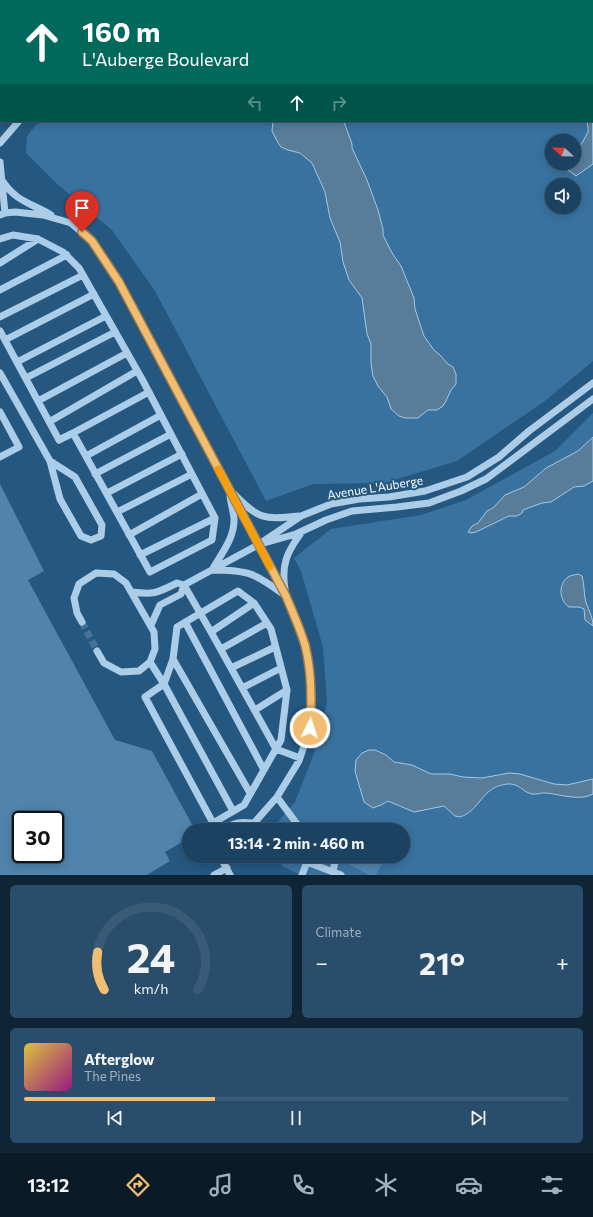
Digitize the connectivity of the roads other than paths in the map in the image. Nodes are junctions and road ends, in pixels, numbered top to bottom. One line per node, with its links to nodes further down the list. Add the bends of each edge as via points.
1 (18, 122): 2 (street)
2 (0, 143)
3 (0, 162): 4 (street)
4 (1, 179): 5 (street); 6 (street, via 17,198)
5 (2, 214): 6 (street, via 15,212)
6 (60, 220): 39 (street, via 71,223 92,241 119,282)
7 (0, 239): 8 (street, via 14,235)
8 (38, 239): 9 (street); 10 (street)
9 (67, 255): 11 (street); 12 (street)
10 (0, 263)
11 (83, 275): 13 (street); 15 (street)
12 (0, 290)
13 (94, 294): 14 (street); 18 (street)
14 (106, 316): 17 (street); 20 (street)
15 (0, 317)
16 (0, 331): 18 (street)
17 (115, 332): 19 (street); 23 (street)
18 (5, 340): 20 (street)
19 (127, 353): 21 (street); 27 (street)
20 (17, 362): 23 (street)
21 (138, 371): 25 (street); 30 (street)
22 (0, 373): 36 (street)
23 (26, 378): 27 (street)
24 (593, 383): 43 (street, Avenue L'Auberge, via 499,457 467,477 425,491 389,498 359,499 331,504)
25 (149, 392): 29 (street); 31 (street)
26 (593, 399): 45 (street, Avenue L'Auberge, via 486,479 429,503 352,511)
27 (38, 401): 30 (street)
28 (0, 412): 35 (street, via 19,447)
29 (161, 415): 32 (street); 34 (street)
30 (49, 422): 31 (street, via 59,440)
31 (73, 433): 34 (street)
32 (171, 434): 33 (street); 37 (street)
33 (182, 454): 38 (street); 40 (street)
34 (86, 456): 37 (street)
35 (0, 457)
36 (50, 460): 36 (street, via 60,499 81,536 91,540 101,536 102,525 75,476)
37 (96, 474): 40 (street)
38 (192, 474): 41 (street); 42 (street)
39 (228, 488): 43 (street, via 250,510 265,518); 47 (street); 49 (street, via 234,518 232,533)
40 (107, 493): 42 (street)
41 (202, 494): 44 (street); 46 (street)
42 (116, 512): 46 (street)
43 (301, 516): 47 (street, Avenue L'Auberge)
44 (215, 518): 48 (street); 48 (street, via 212,540 150,572)
45 (302, 531): 47 (street, Avenue L'Auberge); 52 (street, via 287,554 283,579)
46 (129, 534): 48 (street)
47 (258, 545): 49 (street, Avenue L'Auberge); 52 (street)
48 (140, 555)
49 (212, 570): 50 (street, Avenue L'Auberge); 52 (street, via 235,570 261,577)
50 (184, 586): 51 (street, via 176,583 159,593); 54 (street); 58 (street, via 181,594 160,605)
51 (132, 592): 55 (street, via 126,583 114,574 96,573 79,584 74,598); 58 (street)
52 (286, 596): 72 (street, via 305,644 310,673 310,728)
53 (254, 603): 54 (street, via 238,591); 57 (street); 59 (street)
54 (200, 613): 56 (street); 59 (street)
55 (82, 622)
56 (185, 622): 63 (street, via 177,627); 73 (street)
57 (267, 623): 60 (street); 61 (street)
58 (151, 625): 64 (street, via 155,649)
59 (211, 632): 61 (street)
60 (276, 647): 65 (street); 66 (street)
61 (221, 649): 65 (street)
62 (97, 651): 64 (street, via 104,663 121,672 139,671)
63 (173, 659): 67 (street); 74 (street)
64 (150, 662): 67 (street)
65 (231, 668): 68 (street)
66 (281, 668): 68 (street); 69 (street)
67 (164, 684): 76 (street); 77 (street, via 145,697)
68 (242, 688): 70 (street)
69 (287, 690): 70 (street); 71 (street, via 281,740)
70 (254, 710): 71 (street)
71 (276, 749): 72 (street); 73 (street)
72 (300, 758): 75 (street)
73 (264, 770): 74 (street)
74 (250, 794): 76 (street, via 244,805)
75 (277, 797): 78 (street); 79 (street)
76 (233, 811): 77 (street)
77 (213, 822)
78 (254, 823)
79 (296, 823)
80 (224, 863): 84 (street)
81 (304, 863): 88 (street)
82 (314, 863): 85 (street)
83 (335, 863): 85 (street)
84 (227, 868): 86 (street); 87 (street)
85 (333, 872): 89 (street)
86 (214, 875)
87 (230, 875)
88 (302, 875)
89 (342, 875)

